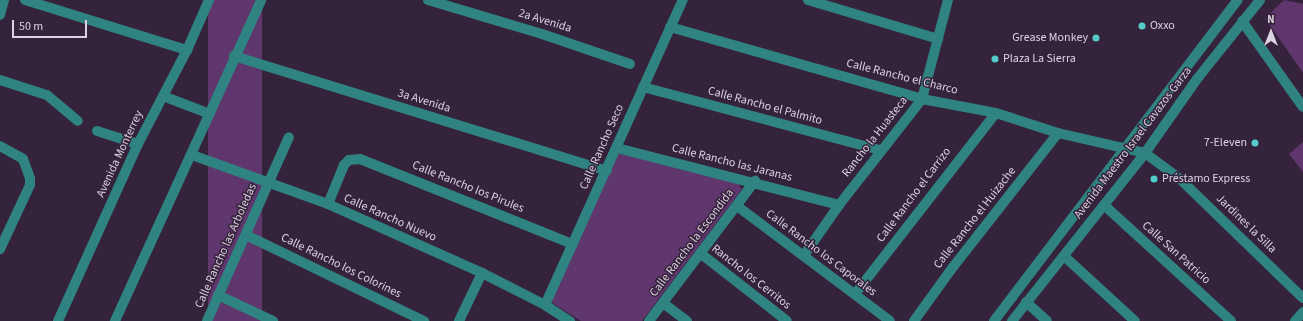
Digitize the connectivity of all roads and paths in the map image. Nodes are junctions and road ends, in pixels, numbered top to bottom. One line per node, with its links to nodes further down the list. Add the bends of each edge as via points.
1 (4, 0): 11 (street)
2 (25, 0): 15 (street)
3 (209, 0): 15 (street, Avenida Monterrey)
4 (261, 0): 16 (street)
5 (428, 0): 17 (street, 2a Avenida, via 542,34)
6 (683, 0): 13 (street, Calle Rancho Seco)
7 (808, 0): 14 (street)
8 (948, 0): 14 (street, Rancho la Huasteca)
9 (1238, 0): 32 (street, Avenida Maestro Israel Cavazos Garza)
10 (1260, 0): 12 (street, Avenida Maestro Israel Cavazos Garza)
11 (0, 15)
12 (1242, 22): 22 (street); 34 (street, Avenida Maestro Israel Cavazos Garza)
13 (670, 27): 19 (street, Calle Rancho Seco); 21 (street, Calle Rancho el Charco)
14 (938, 39): 21 (street, Rancho la Huasteca)
15 (187, 50): 20 (street, Avenida Monterrey)
16 (234, 56): 24 (street); 36 (street, 3a Avenida)
17 (630, 64)
18 (0, 80): 25 (street, via 48,95)
19 (643, 87): 31 (street, Calle Rancho Seco); 33 (street, Calle Rancho el Palmito)
20 (163, 96): 24 (street); 29 (street, Avenida Monterrey)
21 (922, 99): 23 (street, Calle Rancho el Charco); 33 (street, Rancho la Huasteca)
22 (1303, 107)
23 (996, 113): 27 (street, Calle Rancho el Charco); 50 (street, Calle Rancho el Carrizo)
24 (210, 114): 35 (street)
25 (78, 121)
26 (97, 131): 29 (street)
27 (1058, 133): 32 (street, Calle Rancho el Charco); 69 (street, Calle Rancho el Huizache, via 957,261)
28 (289, 137): 38 (street, Calle Rancho las Arboledas)
29 (138, 144): 58 (street, Avenida Monterrey)
30 (0, 146): 45 (street, via 23,159 30,185)
31 (617, 148): 36 (street, Calle Rancho Seco); 37 (street, Calle Rancho las Jaranas)
32 (1128, 148): 34 (street, Jardines la Silla); 70 (street, Avenida Maestro Israel Cavazos Garza)
33 (880, 150): 40 (street, Rancho la Huasteca)
34 (1145, 153): 41 (street, Avenida Maestro Israel Cavazos Garza); 52 (street, Jardines la Silla, via 1180,179)
35 (192, 155): 38 (street, Calle Rancho Nuevo); 59 (street)
36 (607, 171): 44 (street, Calle Rancho Seco)
37 (755, 181): 40 (street, Calle Rancho las Jaranas); 42 (street, Calle Rancho la Escondida)
38 (269, 182): 39 (street, Calle Rancho Nuevo); 43 (street, Calle Rancho las Arboledas)
39 (328, 204): 44 (street, Calle Rancho los Pirules, via 341,168 352,159 368,161); 49 (street, Calle Rancho Nuevo)
40 (839, 205): 47 (street, Rancho la Huasteca)
41 (1104, 205): 48 (street, Avenida Maestro Israel Cavazos Garza); 73 (street, Calle San Patricio)
42 (737, 206): 46 (street, Calle Rancho la Escondida); 47 (street, Calle Rancho los Caporales)
43 (246, 235): 51 (street, Calle Rancho las Arboledas); 62 (street, Calle Rancho los Colorines)
44 (573, 244): 55 (street, Calle Rancho Seco)
45 (0, 249)
46 (700, 253): 54 (street, Calle Rancho la Escondida); 67 (street, Rancho los Cerritos)
47 (804, 255): 50 (street, Calle Rancho los Caporales)
48 (1064, 256): 53 (street, Avenida Maestro Israel Cavazos Garza); 72 (street)
49 (482, 273): 55 (street, Calle Rancho Nuevo); 63 (street)
50 (855, 294): 68 (street, Calle Rancho los Caporales)
51 (218, 295): 60 (street, Calle Rancho las Arboledas); 61 (street)
52 (1303, 298)
53 (1026, 302): 57 (street); 71 (street, Avenida Maestro Israel Cavazos Garza)
54 (663, 303): 65 (street, Calle Rancho la Escondida); 66 (street)
55 (545, 305): 64 (street, Calle Rancho Nuevo)
56 (1303, 312): 74 (street)
57 (1043, 319)
58 (58, 321)
59 (115, 321)
60 (207, 321)
61 (273, 321)
62 (424, 321)
63 (459, 321)
64 (570, 321)
65 (649, 321)
66 (687, 321)
67 (787, 321)
68 (890, 321)
69 (914, 321)
70 (994, 321)
71 (1012, 321)
72 (1135, 321)
73 (1231, 321)
74 (1295, 321)

